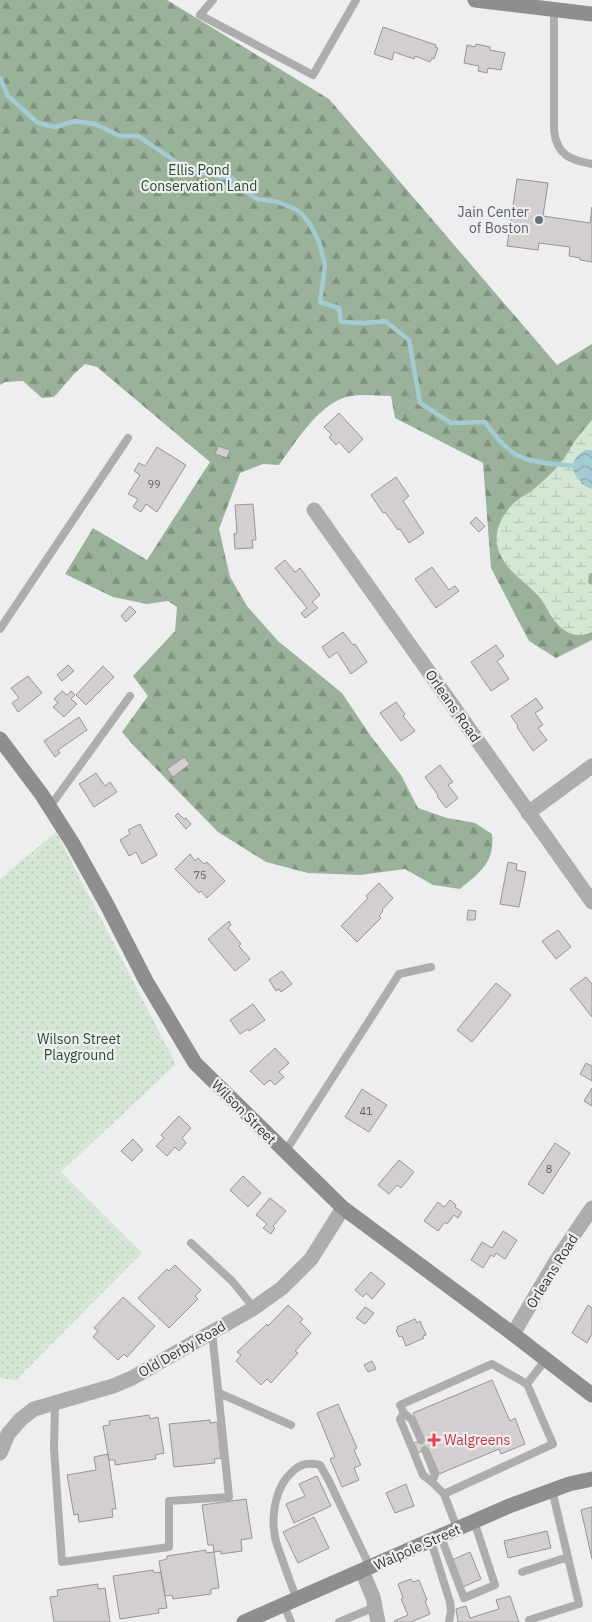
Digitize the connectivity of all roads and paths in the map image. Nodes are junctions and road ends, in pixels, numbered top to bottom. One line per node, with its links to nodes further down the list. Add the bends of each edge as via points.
1 (213, 0): 2 (lane, via 200,15 313,75)
2 (356, 0)
3 (475, 0): 4 (street)
4 (554, 5): 5 (street); 6 (lane, via 556,143 565,155)
5 (592, 14)
6 (592, 164)
7 (128, 438): 9 (lane)
8 (314, 510): 14 (street, Orleans Road)
9 (0, 629)
10 (130, 696): 13 (lane)
11 (0, 738): 13 (street, Wilson Street)
12 (592, 766): 14 (street)
13 (49, 808): 17 (street, Wilson Street, via 195,1064)
14 (528, 813): 15 (street, Orleans Road)
15 (592, 902)
16 (431, 967): 17 (lane, via 400,974)
17 (285, 1152): 18 (street, Wilson Street)
18 (343, 1208): 21 (street, Old Derby Road, via 311,1259 282,1288); 23 (street, Wilson Street)
19 (592, 1208): 23 (street, Orleans Road)
20 (191, 1243): 21 (lane, via 232,1281)
21 (254, 1308): 22 (street, Old Derby Road)
22 (212, 1331): 26 (lane); 28 (street, Old Derby Road, via 132,1378)
23 (513, 1334): 24 (street, Wilson Street)
24 (546, 1359): 25 (lane); 27 (street, Wilson Street)
25 (527, 1384): 29 (lane, via 492,1364 400,1405); 37 (lane, via 553,1444)
26 (218, 1393): 28 (lane, via 229,1497 169,1501 169,1547 62,1562 54,1449); 30 (lane)
27 (592, 1395)
28 (55, 1403): 33 (street, Old Derby Road, via 34,1409 20,1419 8,1434)
29 (404, 1413): 31 (lane, via 412,1420); 35 (lane, via 400,1419 423,1475)
30 (291, 1425)
31 (421, 1440)
32 (425, 1450): 35 (lane, via 435,1475)
33 (0, 1453)
34 (592, 1479): 36 (street, Walpole Street)
35 (432, 1482): 37 (lane)
36 (552, 1490): 38 (street, Walpole Street); 41 (lane)
37 (444, 1494): 39 (lane)
38 (474, 1521): 39 (street, Walpole Street); 40 (lane, via 495,1585 464,1598)
39 (457, 1528): 40 (street, Walpole Street)
40 (436, 1539): 42 (street, Walpole Street); 50 (lane, via 450,1602)
41 (568, 1556): 43 (lane); 46 (lane, via 579,1604)
42 (366, 1569): 44 (street, Walpole Street); 44 (lane, via 320,1465 310,1462 298,1467 281,1486 274,1520); 45 (street)
43 (522, 1572)
44 (290, 1602): 47 (street, Walpole Street); 48 (lane)
45 (377, 1615): 49 (lane)
46 (529, 1620)
47 (244, 1622)
48 (291, 1622)
49 (339, 1622)
50 (449, 1622)

